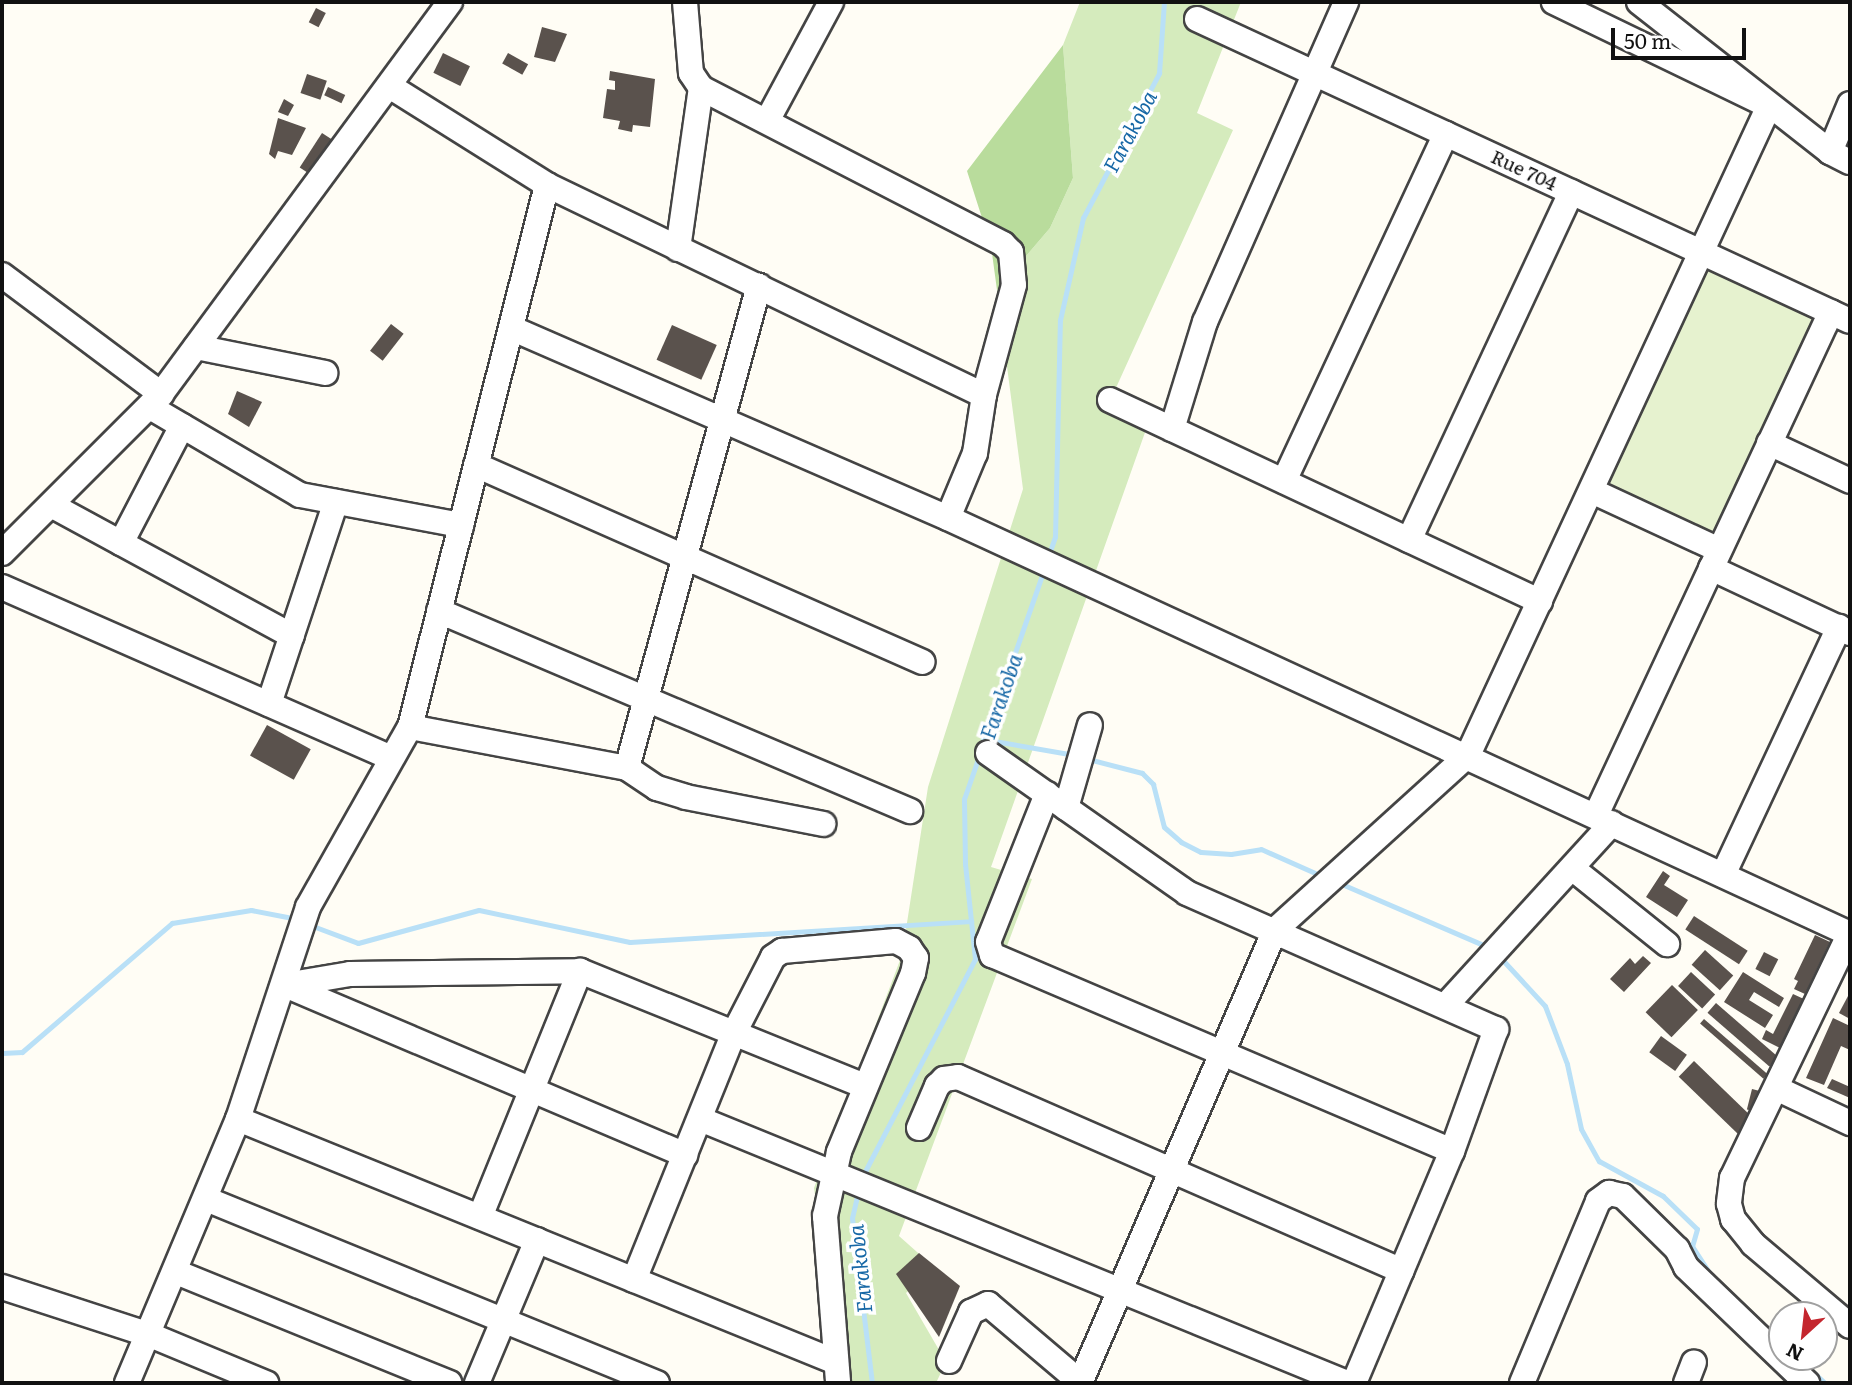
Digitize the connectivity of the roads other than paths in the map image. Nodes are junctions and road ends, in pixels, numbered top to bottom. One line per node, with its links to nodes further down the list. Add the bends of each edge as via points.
1 (450, 2): 9 (street)
2 (685, 2): 10 (street, via 691,73)
3 (831, 2): 13 (street)
4 (1346, 2): 8 (street)
5 (1555, 2): 12 (street)
6 (1639, 2): 12 (street)
7 (1198, 19): 8 (street, Rue 704)
8 (1317, 75): 14 (street, Rue 704); 31 (street, via 1205,322)
9 (391, 87): 16 (street); 24 (street)
10 (701, 88): 13 (street); 18 (street)
11 (1850, 104): 15 (street)
12 (1769, 106): 15 (street); 19 (street)
13 (767, 121): 26 (street, via 1011,252 1014,285)
14 (1446, 134): 17 (street, Rue 704); 34 (street)
15 (1840, 157)
16 (547, 185): 18 (street); 23 (street)
17 (1571, 192): 19 (street, Rue 704); 41 (street)
18 (678, 249): 21 (street)
19 (1703, 253): 22 (street, Rue 704); 36 (street)
20 (2, 275): 28 (street)
21 (759, 286): 26 (street); 29 (street)
22 (1841, 316): 32 (street)
23 (511, 328): 29 (street); 33 (street)
24 (197, 347): 25 (street); 28 (street)
25 (325, 373)
26 (984, 395): 39 (street, via 971,466)
27 (1110, 400): 31 (street)
28 (155, 401): 30 (street); 38 (street)
29 (721, 420): 39 (street); 44 (street)
30 (182, 426): 37 (street, via 278,485); 42 (street)
31 (1172, 429): 34 (street)
32 (1769, 443): 35 (street); 45 (street)
33 (476, 465): 40 (street); 44 (street)
34 (1284, 481): 41 (street)
35 (1850, 481)
36 (1592, 491): 45 (street); 47 (street)
37 (336, 502): 40 (street); 50 (street)
38 (51, 505): 42 (street); 43 (street)
39 (948, 518): 57 (street)
40 (461, 525): 48 (street)
41 (1409, 540): 47 (street)
42 (121, 543): 50 (street)
43 (2, 553)
44 (684, 557): 51 (street); 52 (street)
45 (1715, 559): 49 (street); 62 (street)
46 (2, 587): 53 (street)
47 (1540, 601): 57 (street)
48 (439, 611): 52 (street); 55 (street)
49 (1844, 630): 65 (street)
50 (292, 636): 53 (street)
51 (923, 662)
52 (646, 698): 59 (street); 61 (street)
53 (269, 704): 58 (street)
54 (1090, 725): 60 (street)
55 (410, 727): 58 (street); 59 (street)
56 (988, 753): 60 (street)
57 (1468, 755): 62 (street); 66 (street)
58 (390, 757): 70 (street, via 308,907)
59 (627, 768): 63 (street, via 657,788 687,797)
60 (1056, 801): 66 (street, via 1187,893); 73 (street, via 991,935 992,956)
61 (910, 811)
62 (1604, 819): 64 (street); 65 (street)
63 (823, 824)
64 (1572, 868): 68 (street); 71 (street)
65 (1723, 875): 67 (street)
66 (1275, 930): 71 (street); 73 (street)
67 (1850, 934): 75 (street)
68 (1667, 944)
69 (580, 971): 70 (street, via 350,974); 72 (street); 76 (street)
70 (285, 985): 76 (street); 77 (street)
71 (1446, 1005): 81 (street, via 1491,1025 1497,1035)
72 (734, 1033): 74 (street); 74 (street, via 767,965 782,951 896,941 916,958 913,973); 78 (street)
73 (1223, 1054): 81 (street); 83 (street)
74 (864, 1086): 84 (street)
75 (1778, 1089): 79 (street); 94 (street, via 1732,1178 1733,1219 1753,1244)
76 (532, 1090): 82 (street); 86 (street)
77 (239, 1119): 85 (street); 86 (street)
78 (700, 1119): 82 (street); 84 (street)
79 (1850, 1123)
80 (919, 1128): 83 (street, via 937,1086 944,1079 958,1077)
81 (1452, 1150): 88 (street)
82 (685, 1155): 90 (street)
83 (1173, 1171): 88 (street); 92 (street)
84 (839, 1176): 92 (street); 97 (street, via 825,1232)
85 (206, 1199): 89 (street); 93 (street)
86 (480, 1217): 87 (street)
87 (537, 1240): 90 (street); 93 (street)
88 (1401, 1271): 105 (street)
89 (176, 1272): 95 (street); 100 (street)
90 (634, 1280): 97 (street)
91 (2, 1287): 95 (street)
92 (1121, 1290): 103 (street); 104 (street)
93 (503, 1321): 101 (street); 102 (street)
94 (1850, 1326)
95 (150, 1335): 98 (street); 99 (street)
96 (949, 1362): 103 (street, via 971,1312 988,1304)
97 (837, 1373)
98 (127, 1383)
99 (266, 1383)
100 (449, 1383)
101 (477, 1383)
102 (657, 1383)
103 (1081, 1383)
104 (1348, 1383)
105 (1353, 1383)
106 (1522, 1383): 107 (street, via 1598,1201 1609,1193 1623,1196 1677,1249 1686,1267)
107 (1807, 1383)

